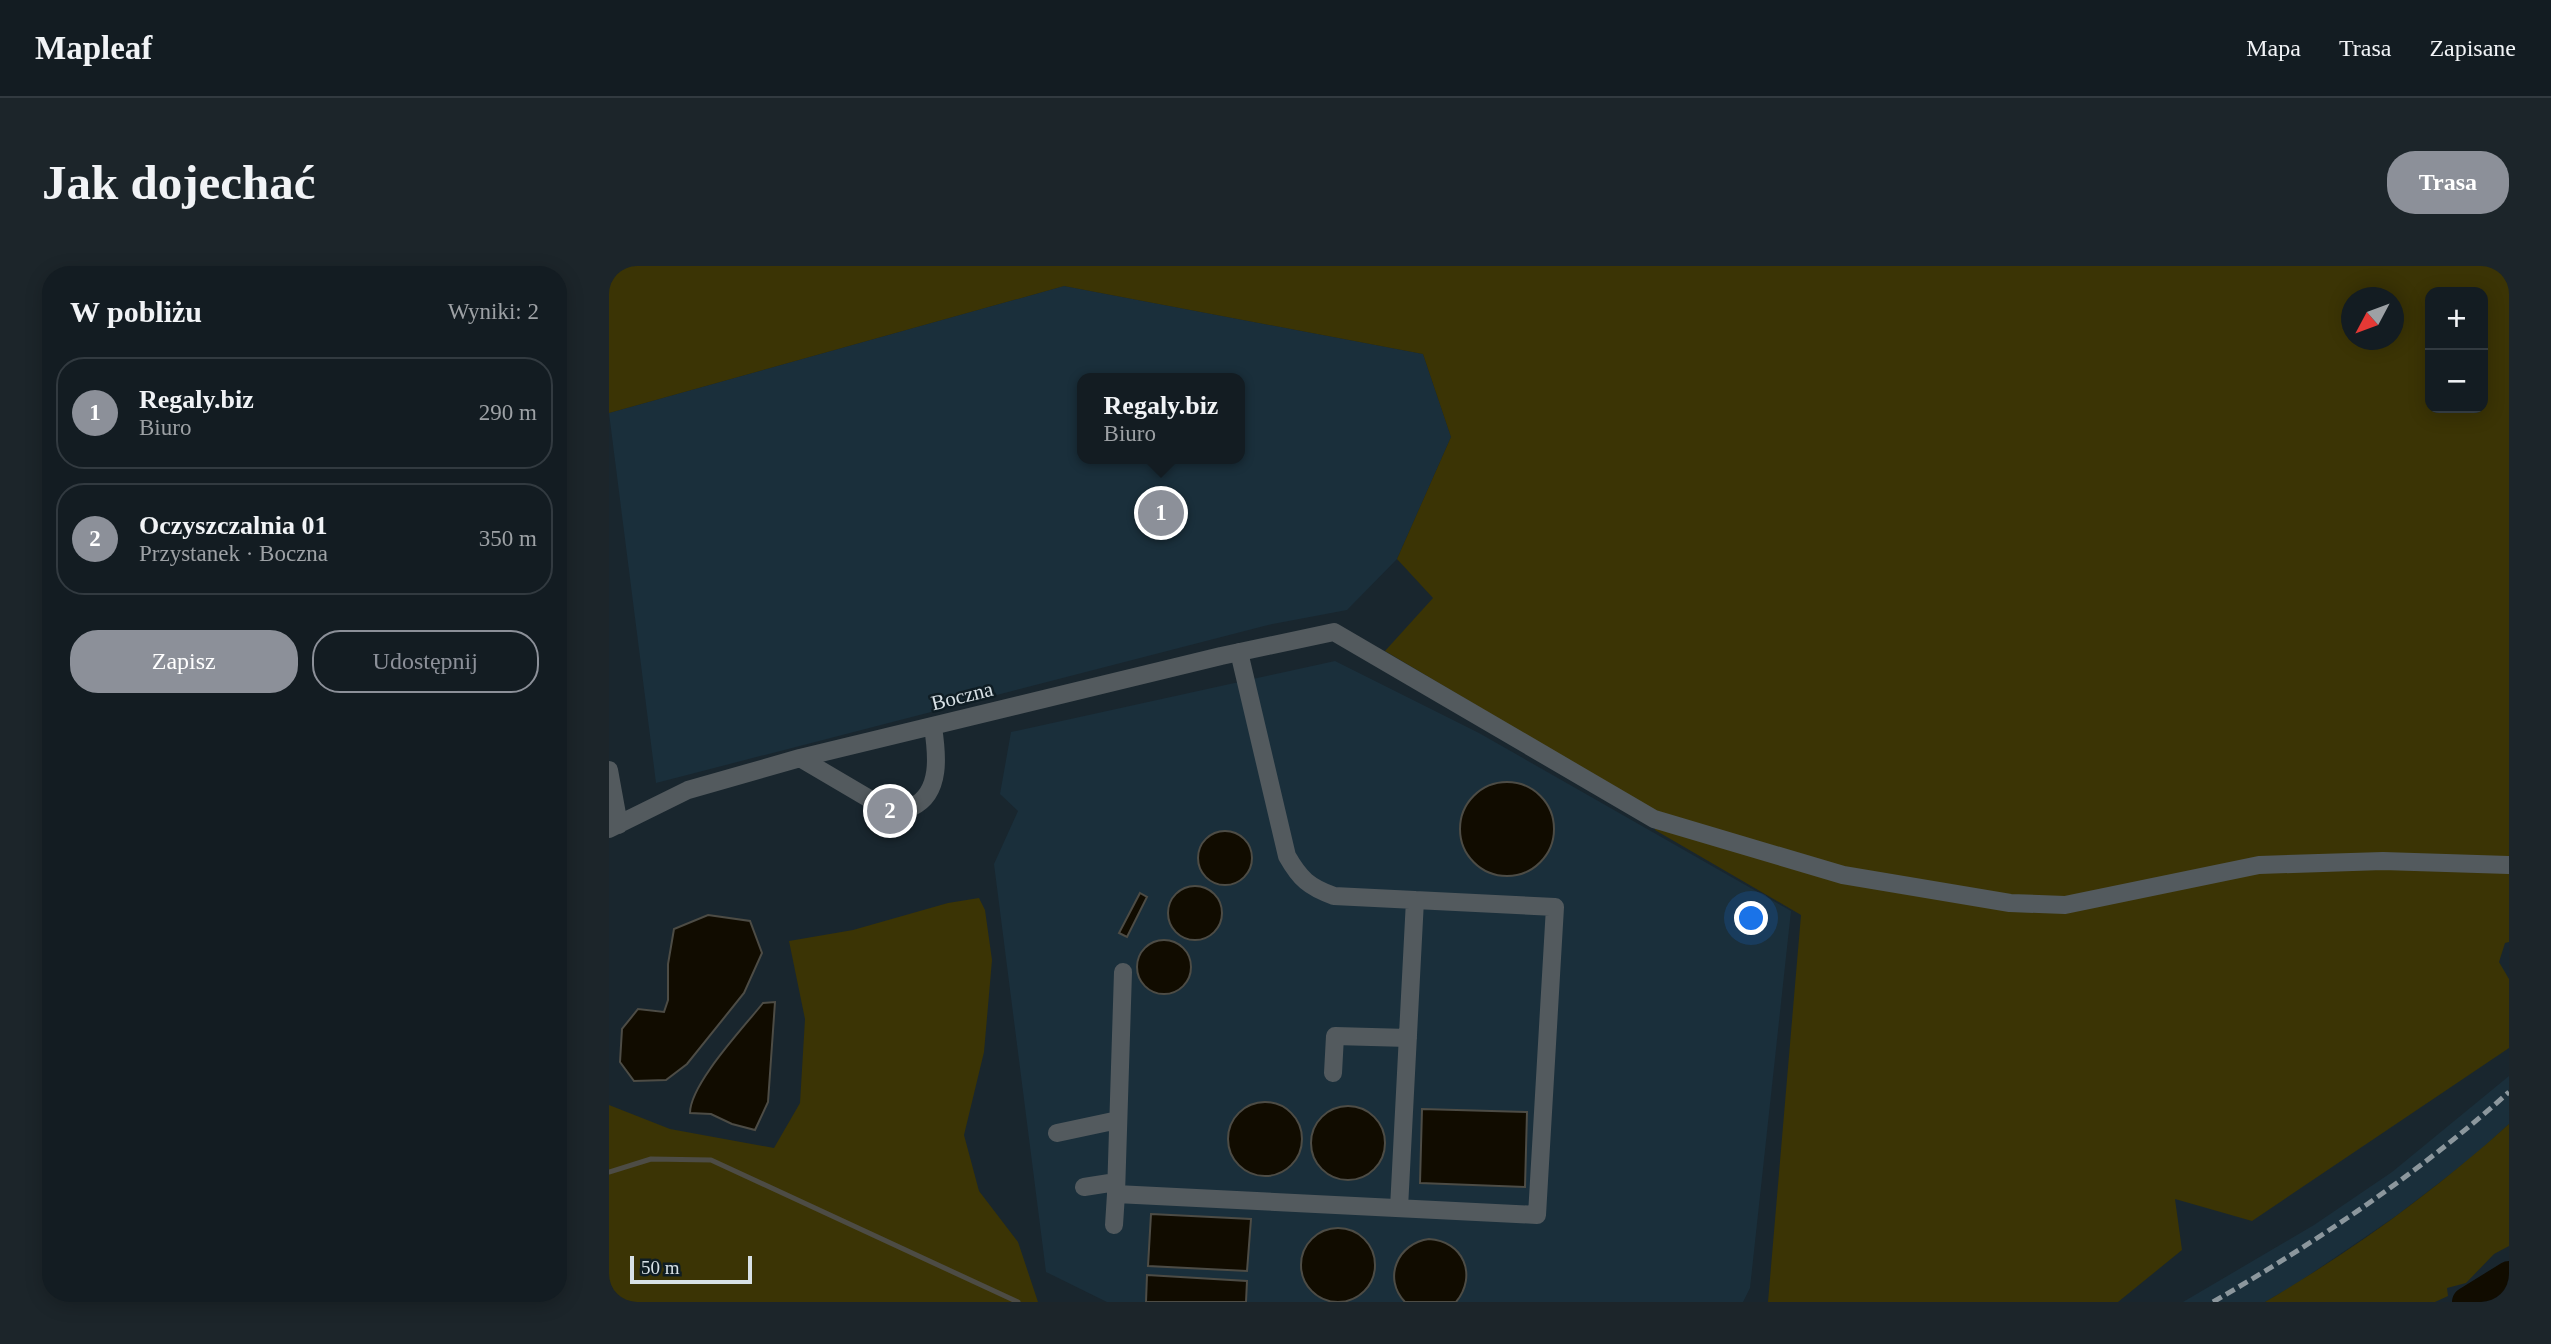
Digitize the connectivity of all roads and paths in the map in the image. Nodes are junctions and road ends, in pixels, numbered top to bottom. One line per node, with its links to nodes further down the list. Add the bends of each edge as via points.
1 (1239, 652): 2 (street, Boczna); 6 (street, Boczna, via 1334,632 1654,820 1843,875 2010,903 2065,905 2259,865 2382,861); 7 (street, via 1287,856 1298,876 1315,890 1334,897)
2 (933, 727): 3 (street, Boczna); 3 (street, via 937,756 933,784 912,807 890,811)
3 (800, 758): 5 (street, Boczna, via 688,790)
4 (609, 770): 5 (street)
5 (614, 827)
6 (2509, 865)
7 (1415, 900): 9 (street); 15 (street, via 1555,907 1537,1215)
8 (1123, 972): 11 (street)
9 (1408, 1038): 10 (street, via 1335,1036); 15 (street)
10 (1333, 1073)
11 (1118, 1120): 12 (street); 14 (street)
12 (1056, 1133)
13 (1084, 1187): 14 (street)
14 (1116, 1188): 15 (street); 16 (street)
15 (1399, 1208)
16 (1114, 1225)

